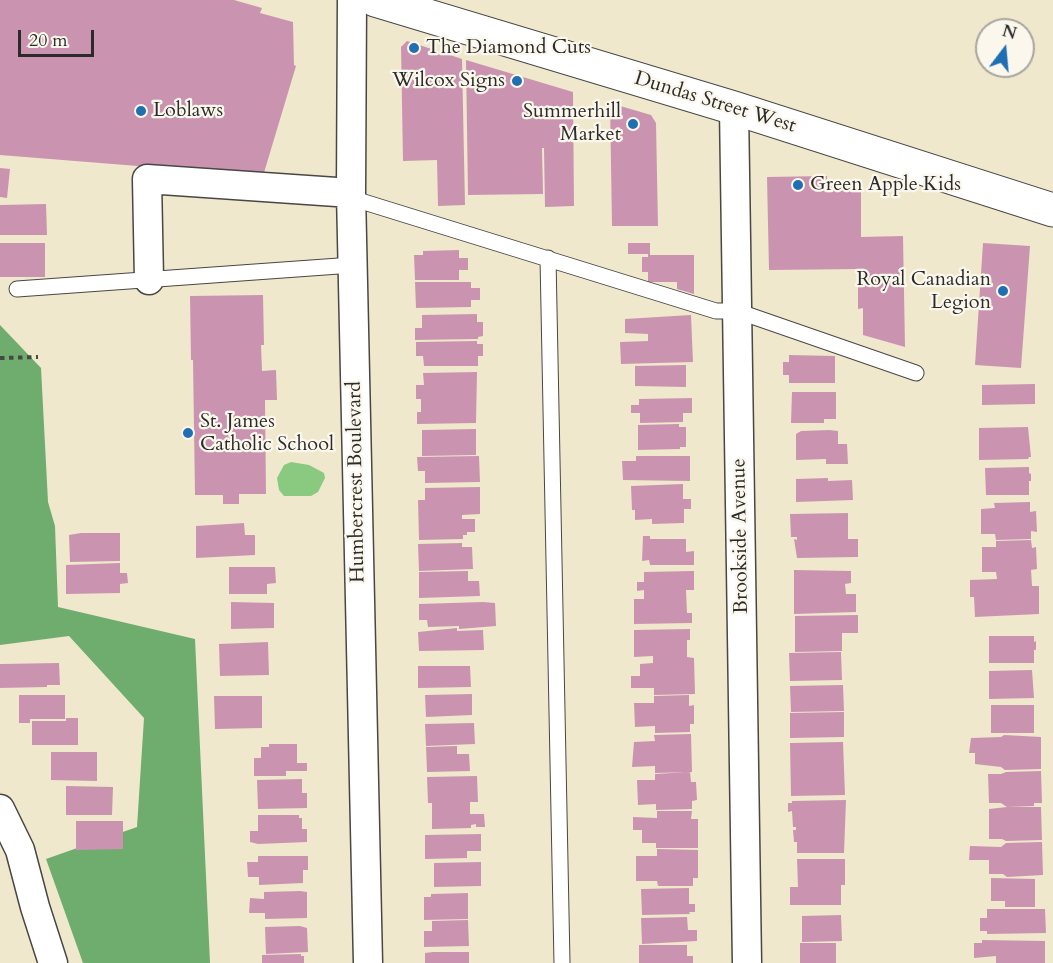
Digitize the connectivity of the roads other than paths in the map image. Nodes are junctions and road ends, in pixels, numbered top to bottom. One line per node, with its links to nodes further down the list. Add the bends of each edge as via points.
1 (352, 0): 4 (street, Humbercrest Boulevard)
2 (375, 0): 3 (main road, Dundas Street West)
3 (734, 108): 5 (main road, Dundas Street West); 10 (street, Brookside Avenue)
4 (351, 196): 6 (lane); 7 (street, Humbercrest Boulevard); 8 (street, via 147,179)
5 (1053, 210)
6 (548, 258): 10 (lane, via 716,311); 15 (lane)
7 (353, 265): 8 (lane); 14 (street, Humbercrest Boulevard)
8 (149, 280): 9 (lane)
9 (17, 289)
10 (737, 311): 11 (lane); 16 (street, Brookside Avenue)
11 (916, 373)
12 (0, 809): 13 (street, via 20,850)
13 (53, 963)
14 (368, 963)
15 (562, 963)
16 (747, 963)

